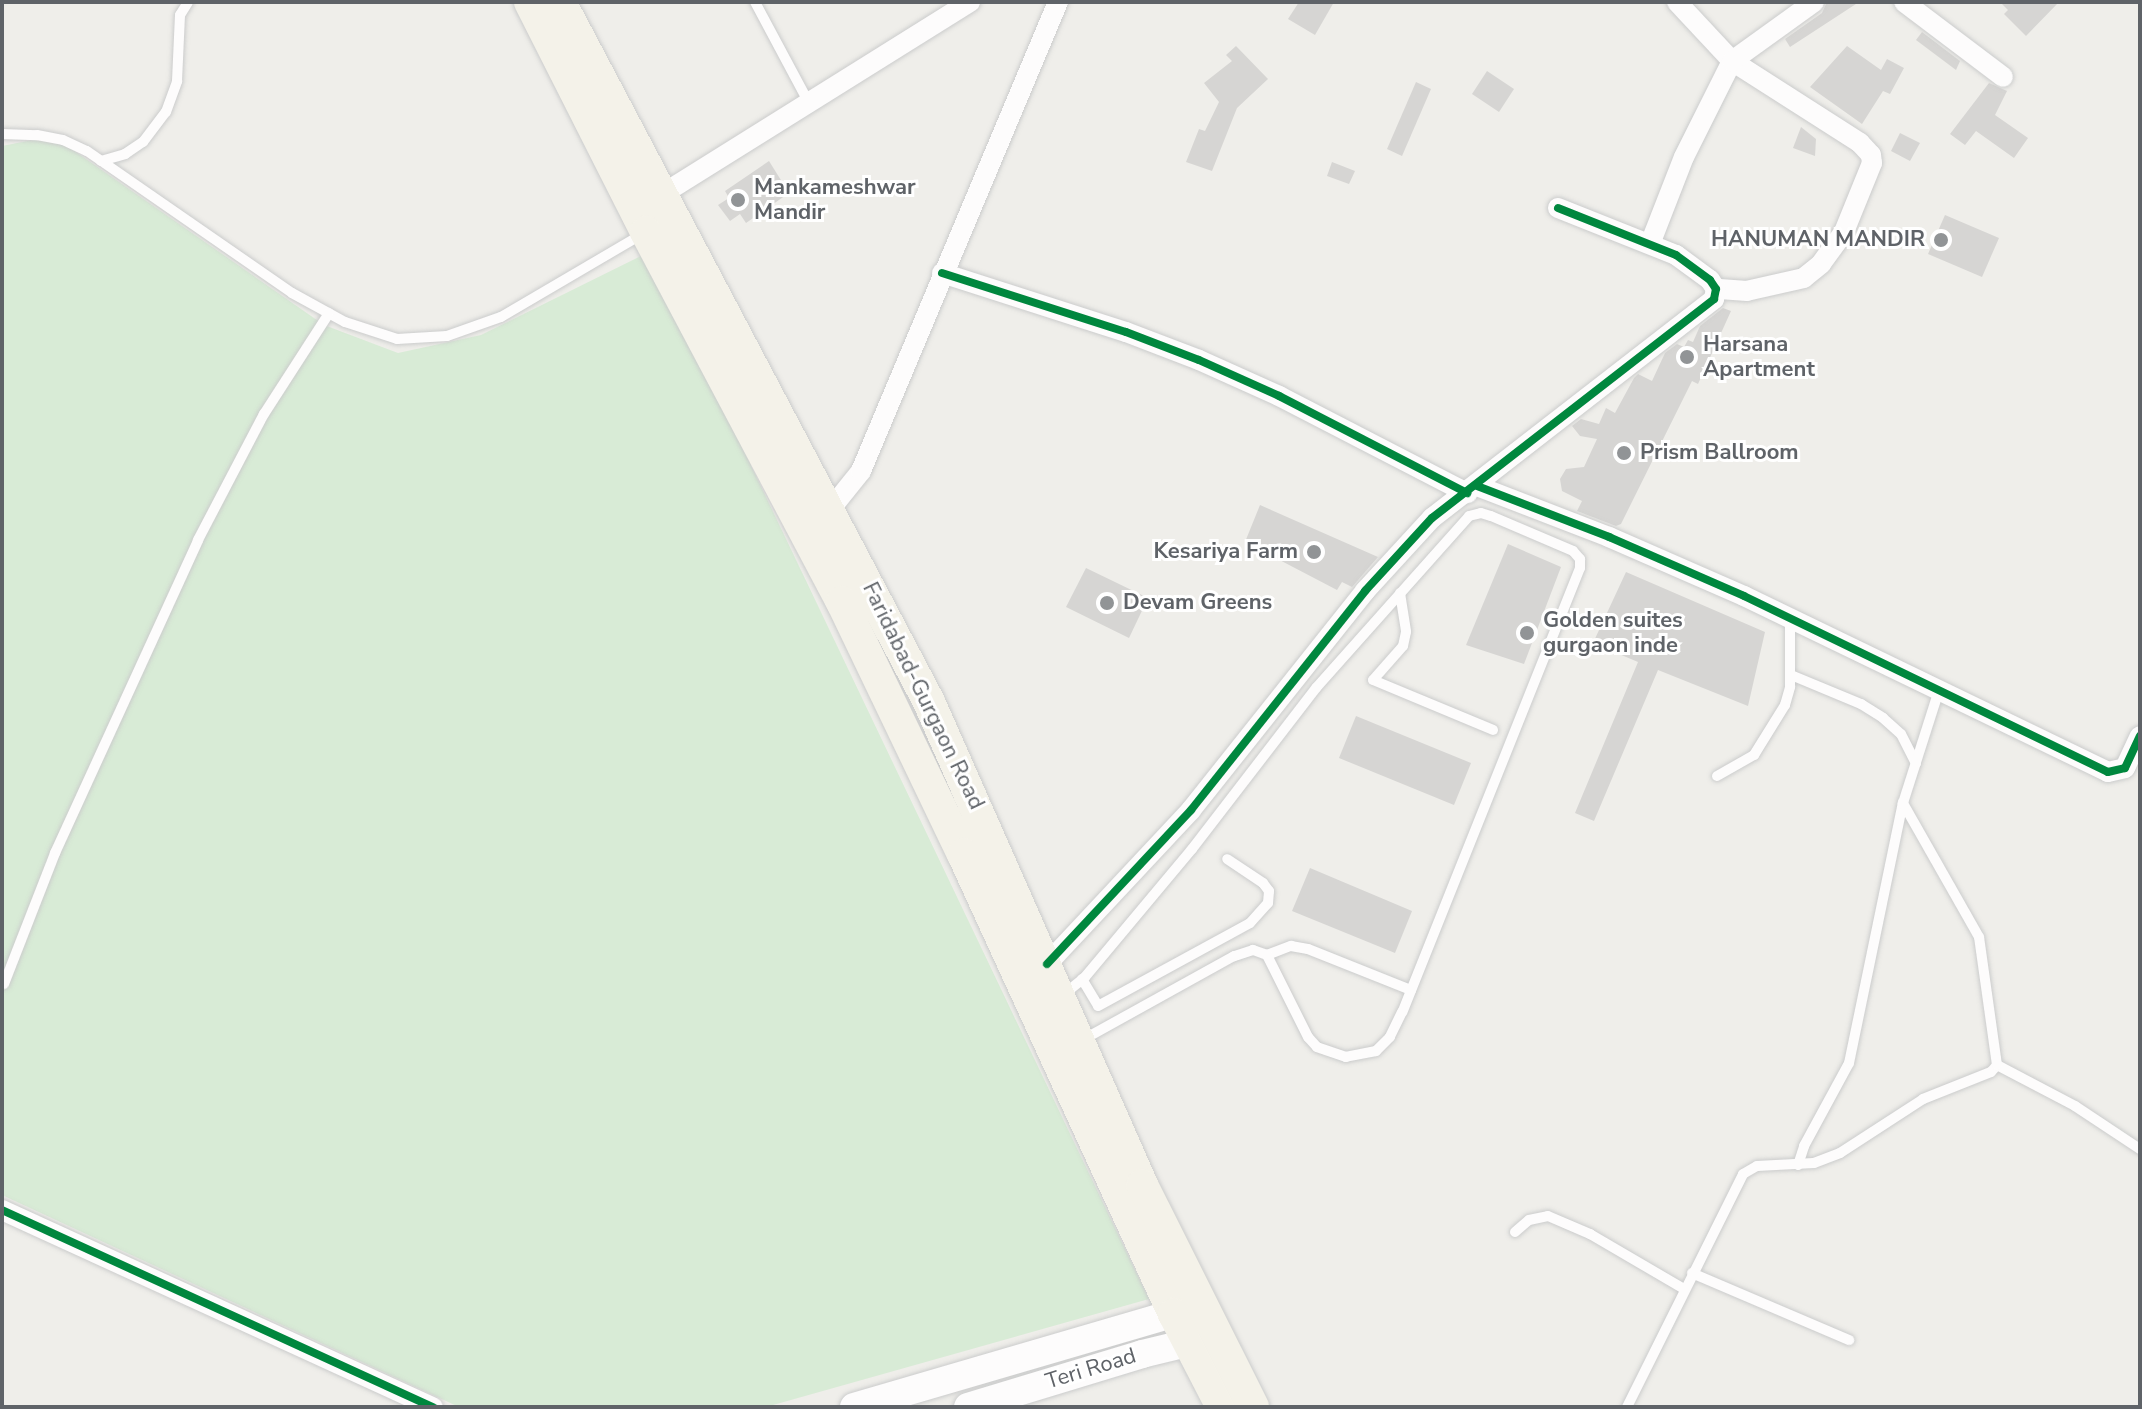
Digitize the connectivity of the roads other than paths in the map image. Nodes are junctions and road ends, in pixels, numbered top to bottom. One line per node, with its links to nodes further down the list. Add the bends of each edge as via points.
1 (188, 2): 14 (lane, via 180,15 177,81 166,112 143,142)
2 (530, 2): 16 (main road, Faridabad-Gurgaon Road)
3 (560, 2): 16 (main road, Faridabad-Gurgaon Road)
4 (755, 2): 12 (lane)
5 (970, 2): 12 (street)
6 (1058, 2): 18 (street)
7 (1677, 2): 10 (street)
8 (1814, 2): 10 (street)
9 (1904, 2): 11 (street)
10 (1732, 61): 17 (street, via 1684,157); 19 (street, via 1860,143 1872,163 1844,232 1804,278 1747,291)
11 (2003, 77)
12 (809, 103): 16 (street)
13 (2, 134): 14 (lane, via 63,140)
14 (101, 161): 20 (lane)
15 (1558, 208): 17 (street)
16 (648, 213): 20 (lane, via 501,317 447,336 397,339); 22 (main road, Faridabad-Gurgaon Road); 46 (main road, Faridabad-Gurgaon Road)
17 (1650, 244): 19 (street, via 1698,268)
18 (942, 273): 21 (street, via 1199,360); 22 (street, via 861,471)
19 (1716, 289): 21 (street, via 1707,307)
20 (329, 313): 35 (lane, via 264,414 198,540 61,839)
21 (1472, 489): 24 (street, via 1609,537); 34 (street, via 1432,518 1365,591 1191,810)
22 (829, 511): 34 (main road, Faridabad-Gurgaon Road, via 929,702)
23 (1400, 593): 27 (lane, via 1403,646 1373,680); 36 (lane); 37 (lane, via 1469,516 1481,513 1573,551 1580,559)
24 (1790, 617): 25 (lane); 26 (street)
25 (1791, 675): 29 (lane, via 1883,718 1901,734); 30 (lane, via 1785,705 1754,755)
26 (1940, 688): 28 (street, via 2108,772 2125,768); 29 (lane)
27 (1493, 730)
28 (2140, 736)
29 (1916, 763): 31 (lane)
30 (1717, 776)
31 (1903, 803): 39 (lane, via 1979,937); 41 (lane, via 1854,1045)
32 (1227, 859): 36 (lane, via 1269,891 1268,903 1250,923 1098,1006)
33 (1267, 955): 37 (lane, via 1291,946 1308,949); 37 (lane, via 1308,1037 1317,1047 1346,1057 1376,1051 1390,1037); 38 (lane, via 1239,953)
34 (1047, 964): 36 (main road, Faridabad-Gurgaon Road)
35 (4, 984)
36 (1072, 988): 38 (main road, Faridabad-Gurgaon Road)
37 (1411, 990)
38 (1079, 1042): 46 (main road, Faridabad-Gurgaon Road)
39 (1997, 1065): 40 (lane, via 2065,1100); 41 (lane, via 1923,1099 1840,1153)
40 (2140, 1149)
41 (1798, 1165): 44 (lane, via 1757,1166 1743,1174)
42 (2, 1210): 48 (street)
43 (1515, 1232): 45 (lane, via 1529,1220 1548,1216 1590,1234)
44 (1692, 1273): 45 (lane); 47 (lane)
45 (1684, 1289): 53 (lane)
46 (1195, 1324): 49 (street); 50 (street, Teri Road); 51 (main road, Faridabad-Gurgaon Road); 52 (main road, Faridabad-Gurgaon Road)
47 (1849, 1340)
48 (433, 1407)
49 (854, 1407)
50 (968, 1407)
51 (1222, 1407)
52 (1253, 1407)
53 (1627, 1407)

